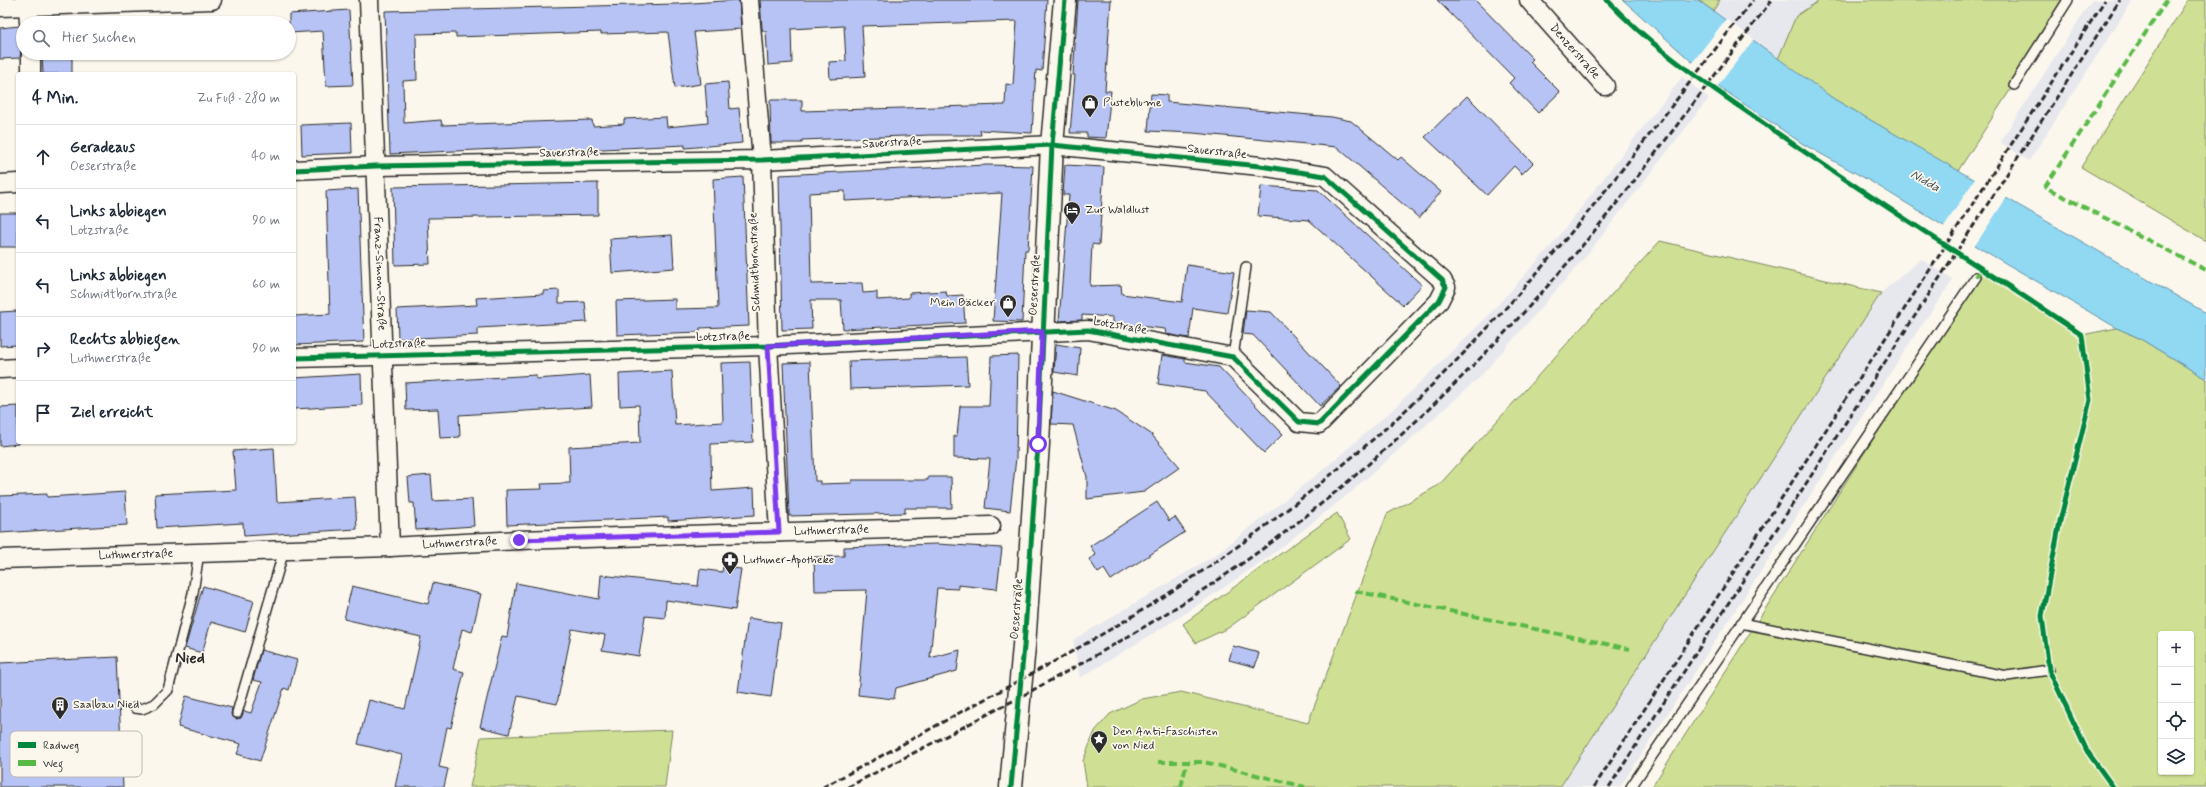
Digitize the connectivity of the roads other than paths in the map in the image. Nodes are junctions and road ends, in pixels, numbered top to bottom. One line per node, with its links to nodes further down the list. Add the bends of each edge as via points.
1 (212, 0): 8 (street)
2 (369, 0): 15 (street, Franz-Simon-Straße)
3 (749, 0): 14 (street, Schmidtbornstraße)
4 (1065, 0): 13 (street, Oeserstraße)
5 (1528, 0): 12 (street, Denzerstraße)
6 (2068, 0): 11 (lane)
7 (0, 7): 8 (street)
8 (29, 15)
9 (30, 60): 10 (street)
10 (31, 72)
11 (2014, 85)
12 (1605, 86)
13 (1052, 145): 14 (street, Sauerstraße); 21 (street, Oeserstraße); 24 (street, Sauerstraße, via 1260,166 1325,176 1446,287 1439,301 1319,424 1299,422)
14 (762, 160): 15 (street, Sauerstraße); 22 (street, Schmidtbornstraße)
15 (376, 166): 16 (street, Sauerstraße); 23 (street, Franz-Simon-Straße)
16 (296, 170)
17 (16, 183): 18 (street)
18 (0, 184)
19 (1246, 267): 24 (lane)
20 (1976, 277): 34 (lane)
21 (1042, 331): 22 (street, Lotzstraße); 24 (street, Lotzstraße, via 1088,330); 38 (street, Oeserstraße, via 1024,646)
22 (768, 346): 23 (street, Lotzstraße); 29 (street, Schmidtbornstraße)
23 (384, 355): 25 (street, Lotzstraße); 30 (street, Franz-Simon-Straße)
24 (1233, 357)
25 (296, 358)
26 (0, 368): 27 (street)
27 (16, 368)
28 (991, 526): 29 (street, Luthmerstraße)
29 (779, 532): 30 (street, Luthmerstraße, via 519,540)
30 (390, 547): 31 (street, Luthmerstraße)
31 (284, 550): 32 (street, Luthmerstraße); 37 (lane)
32 (199, 552): 33 (street, Luthmerstraße); 36 (lane, via 193,593 168,690 154,704 142,709)
33 (0, 559)
34 (1741, 623): 35 (lane, via 2008,676); 39 (lane)
35 (2049, 670)
36 (135, 708)
37 (237, 713)
38 (1011, 787)
39 (1632, 787)

